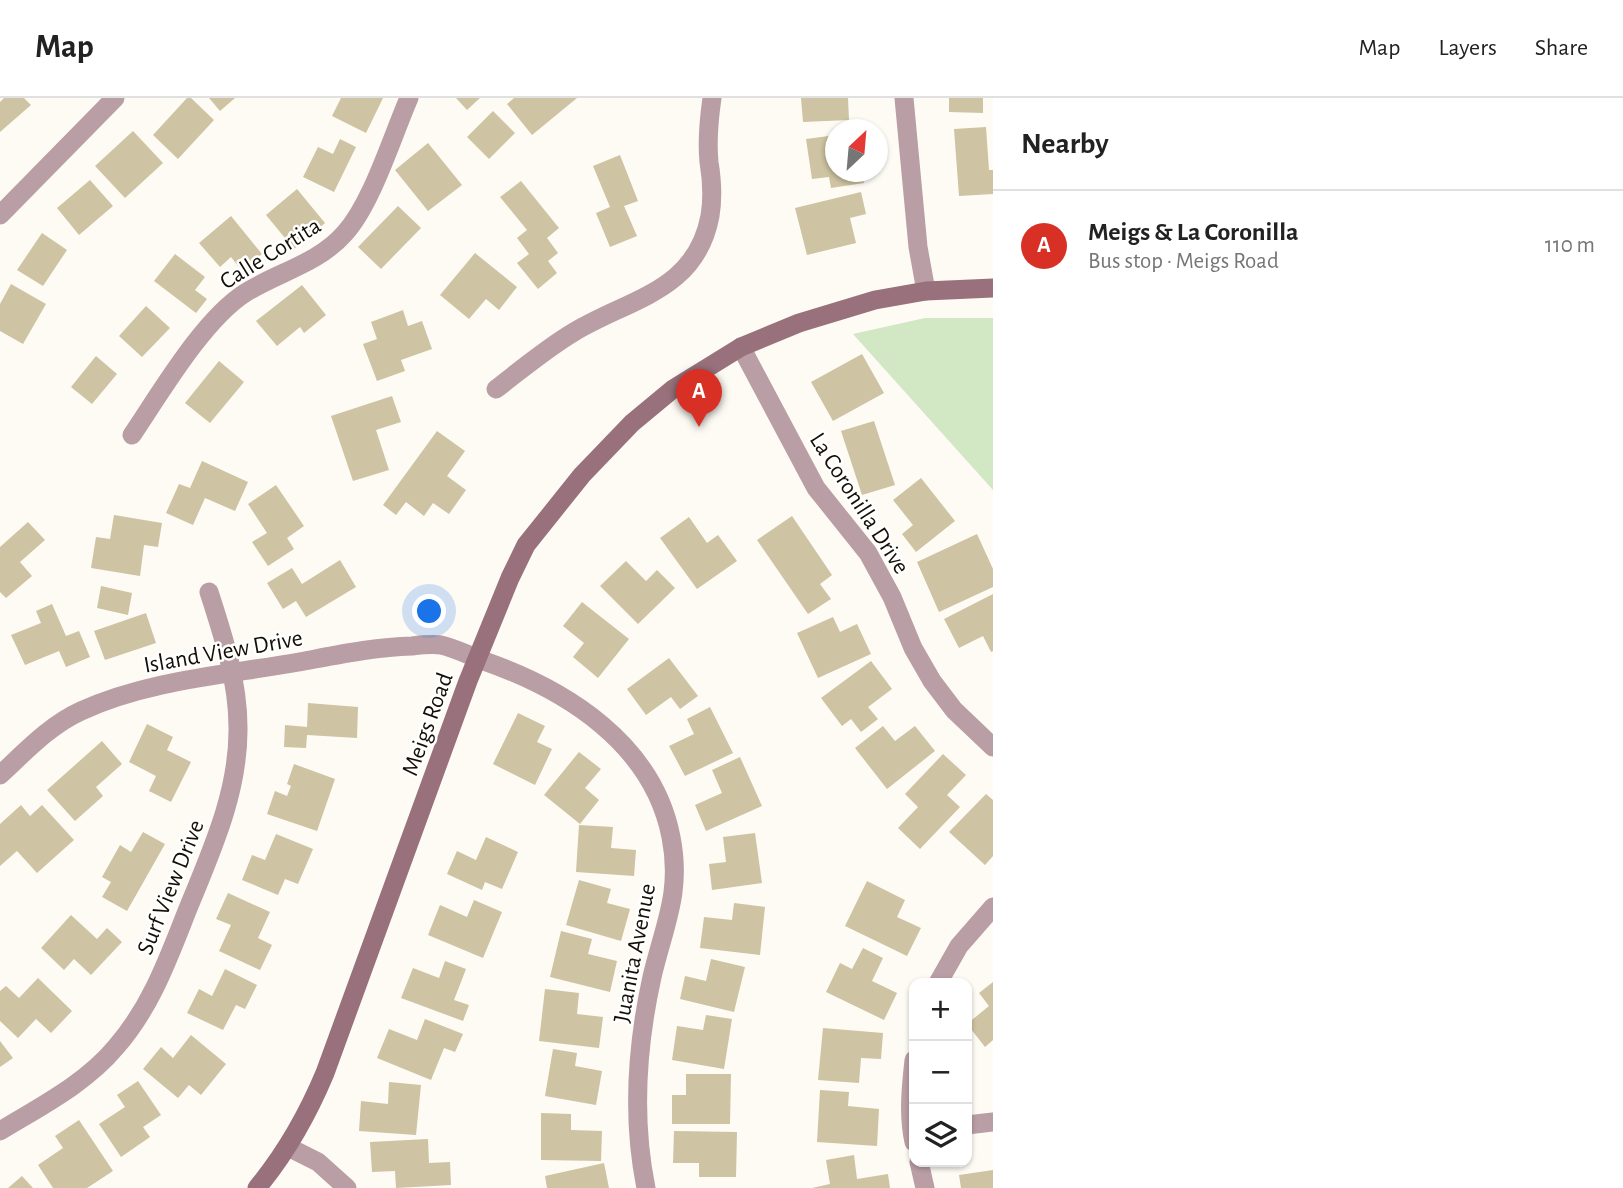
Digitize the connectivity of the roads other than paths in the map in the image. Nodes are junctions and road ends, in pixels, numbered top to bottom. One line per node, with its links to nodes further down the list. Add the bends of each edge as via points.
1 (115, 98): 5 (street)
2 (409, 98): 10 (street, Calle Cortita, via 362,210 346,233 315,258 229,304 208,326)
3 (712, 98): 9 (street, via 710,218 688,268 651,294 563,338)
4 (904, 98): 7 (street)
5 (0, 215)
6 (993, 288): 7 (main road, Meigs Road)
7 (926, 291): 8 (main road, Meigs Road, via 848,307)
8 (741, 347): 12 (main road, Meigs Road, via 673,389 582,475 526,545); 14 (street, La Coronilla Drive, via 816,488 868,553 932,681 954,710)
9 (496, 389)
10 (132, 435)
11 (209, 592): 13 (street, Surf View Drive)
12 (477, 659): 13 (street, Island View Drive, via 439,645 383,647); 21 (main road, Meigs Road, via 325,1073); 25 (street, Juanita Avenue, via 541,683 588,713 639,762 663,810 671,836 674,889 653,974 639,1063 638,1118)
13 (231, 674): 15 (street, Island View Drive, via 143,690 78,713 52,729); 20 (street, Surf View Drive, via 238,726 229,799 219,835 155,990 115,1049 88,1074)
14 (993, 747)
15 (0, 775)
16 (993, 907): 17 (street, via 959,946)
17 (941, 978)
18 (993, 1122): 19 (street)
19 (972, 1124)
20 (0, 1131)
21 (288, 1147): 23 (main road, Meigs Road); 24 (street, via 318,1163)
22 (920, 1167): 26 (street)
23 (257, 1188)
24 (346, 1188)
25 (646, 1188)
26 (925, 1188)

